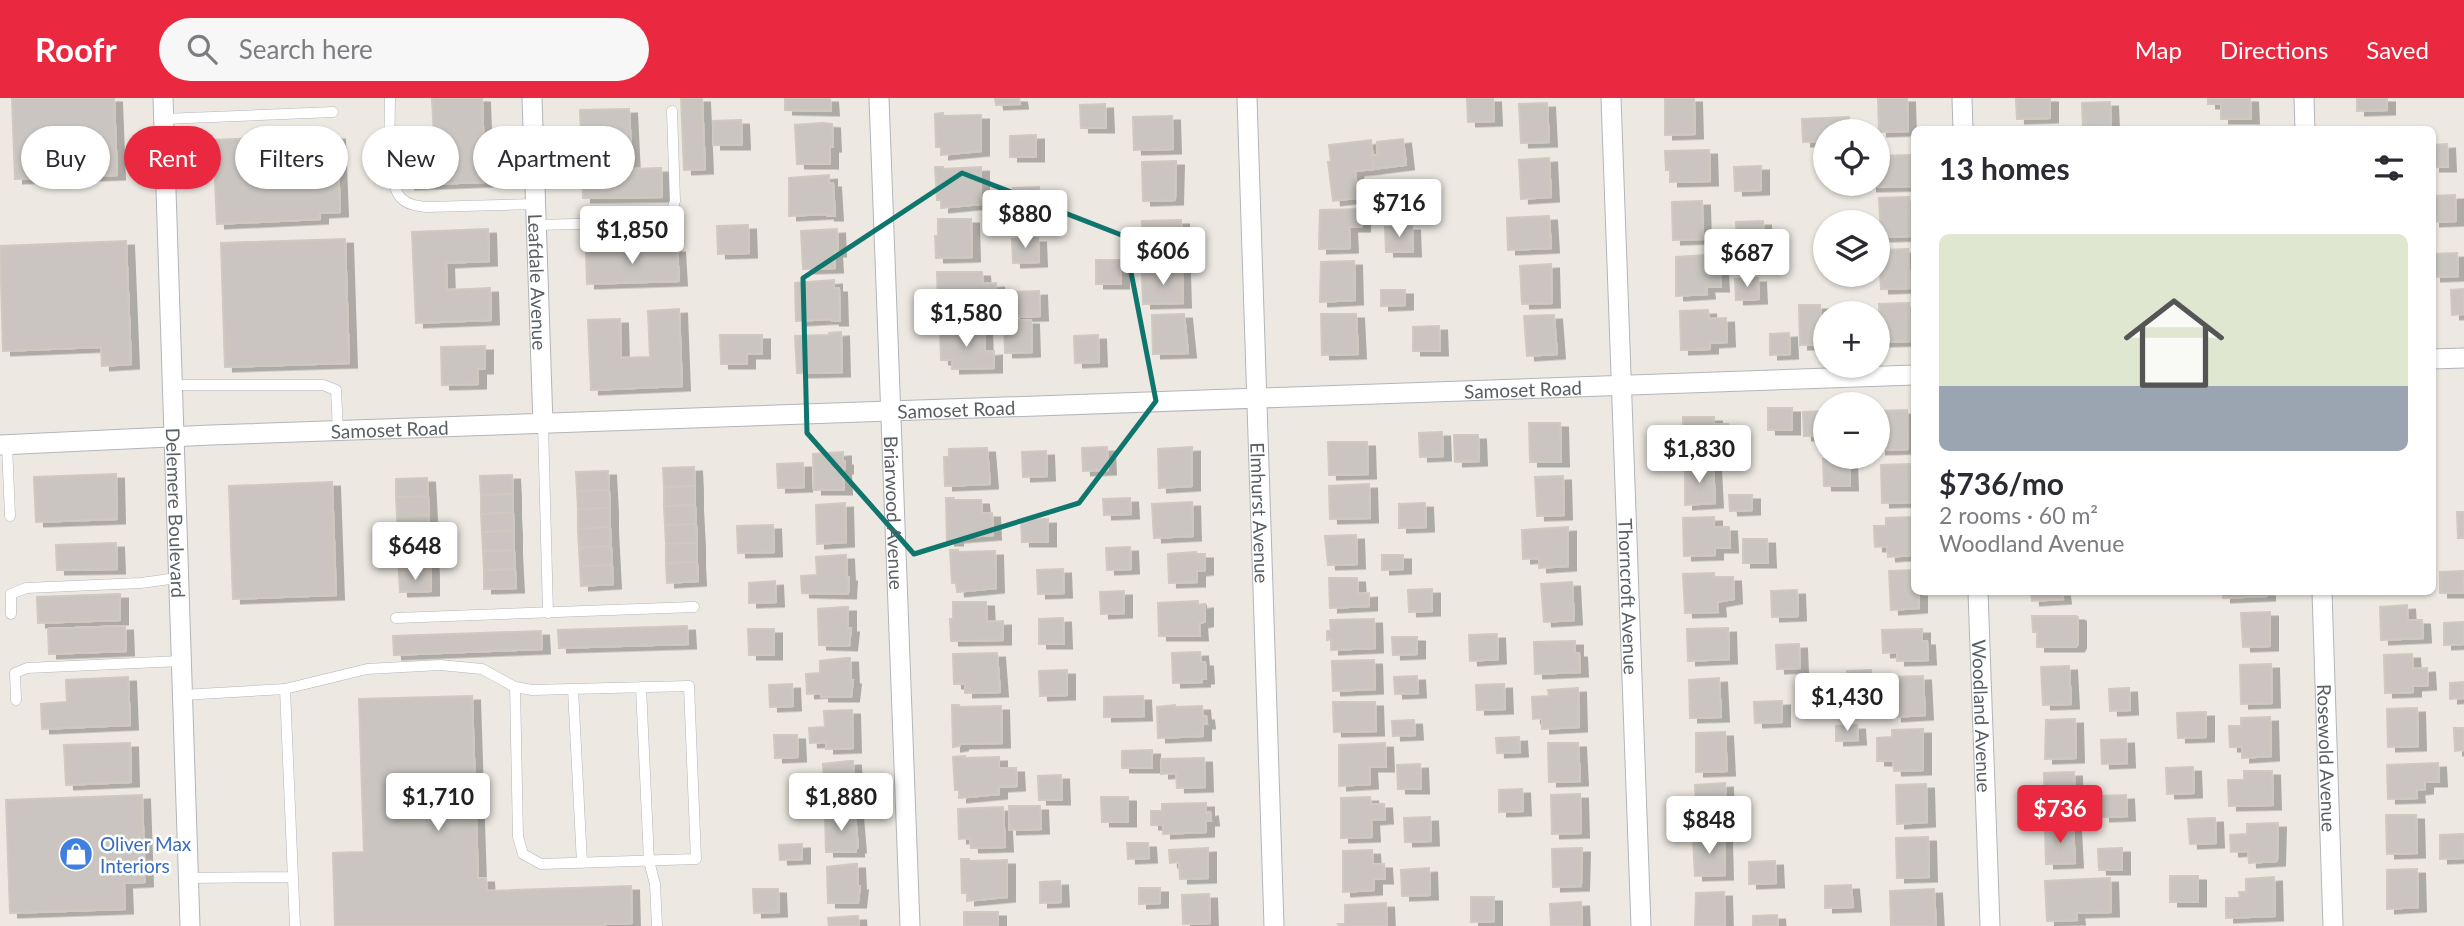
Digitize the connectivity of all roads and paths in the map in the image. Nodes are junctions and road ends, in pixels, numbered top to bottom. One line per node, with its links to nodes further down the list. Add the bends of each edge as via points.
1 (163, 98): 11 (street, Delemere Boulevard)
2 (390, 98): 14 (lane, via 392,173 400,197 427,208)
3 (532, 98): 14 (street, Leafdale Avenue)
4 (879, 98): 22 (street, Briarwood Avenue)
5 (1247, 98): 21 (street, Elmhurst Avenue)
6 (1611, 98): 20 (street, Thorncroft Avenue)
7 (1962, 98): 12 (street)
8 (2304, 98): 13 (street)
9 (672, 111): 15 (lane, via 675,201 665,218)
10 (333, 112): 11 (lane)
11 (163, 119): 19 (street, Delemere Boulevard)
12 (1962, 126)
13 (2305, 126)
14 (535, 204): 15 (street, Leafdale Avenue)
15 (536, 225): 23 (street, Leafdale Avenue)
16 (2464, 358): 17 (street)
17 (2436, 359)
18 (1911, 375): 20 (street, Samoset Road)
19 (172, 385): 24 (lane, via 323,386 336,390); 25 (street, Delemere Boulevard)
20 (1622, 386): 21 (street, Samoset Road); 51 (street, Thorncroft Avenue)
21 (1257, 398): 22 (street, Samoset Road); 50 (street, Elmhurst Avenue)
22 (891, 411): 23 (street, Samoset Road); 49 (street, Briarwood Avenue)
23 (543, 424): 24 (street, Samoset Road); 32 (lane)
24 (338, 431): 25 (street, Samoset Road)
25 (173, 436): 26 (street, Samoset Road); 28 (street, Delemere Boulevard)
26 (3, 445): 27 (lane)
27 (10, 516)
28 (177, 578): 33 (lane, via 26,588 11,594); 35 (street, Delemere Boulevard)
29 (1978, 595): 52 (street, Woodland Avenue)
30 (2322, 595): 53 (street, Rosewold Avenue)
31 (694, 607): 32 (lane)
32 (548, 612): 34 (lane)
33 (11, 614)
34 (396, 618)
35 (180, 661): 40 (street, Delemere Boulevard); 41 (lane, via 27,668 15,673)
36 (515, 687): 38 (lane, via 482,670 440,665 367,669); 39 (lane); 43 (lane, via 520,847 523,854 541,864)
37 (641, 687): 39 (lane); 42 (lane); 42 (lane, via 689,686 696,859)
38 (285, 689): 40 (lane); 44 (lane)
39 (573, 689): 43 (lane)
40 (182, 695): 45 (street, Delemere Boulevard)
41 (16, 700)
42 (649, 861): 43 (lane); 48 (lane, via 655,884)
43 (582, 863)
44 (293, 877): 45 (lane); 47 (lane)
45 (188, 878): 46 (street, Delemere Boulevard)
46 (190, 926)
47 (295, 926)
48 (656, 926)
49 (910, 926)
50 (1275, 926)
51 (1642, 926)
52 (1990, 926)
53 (2333, 926)

